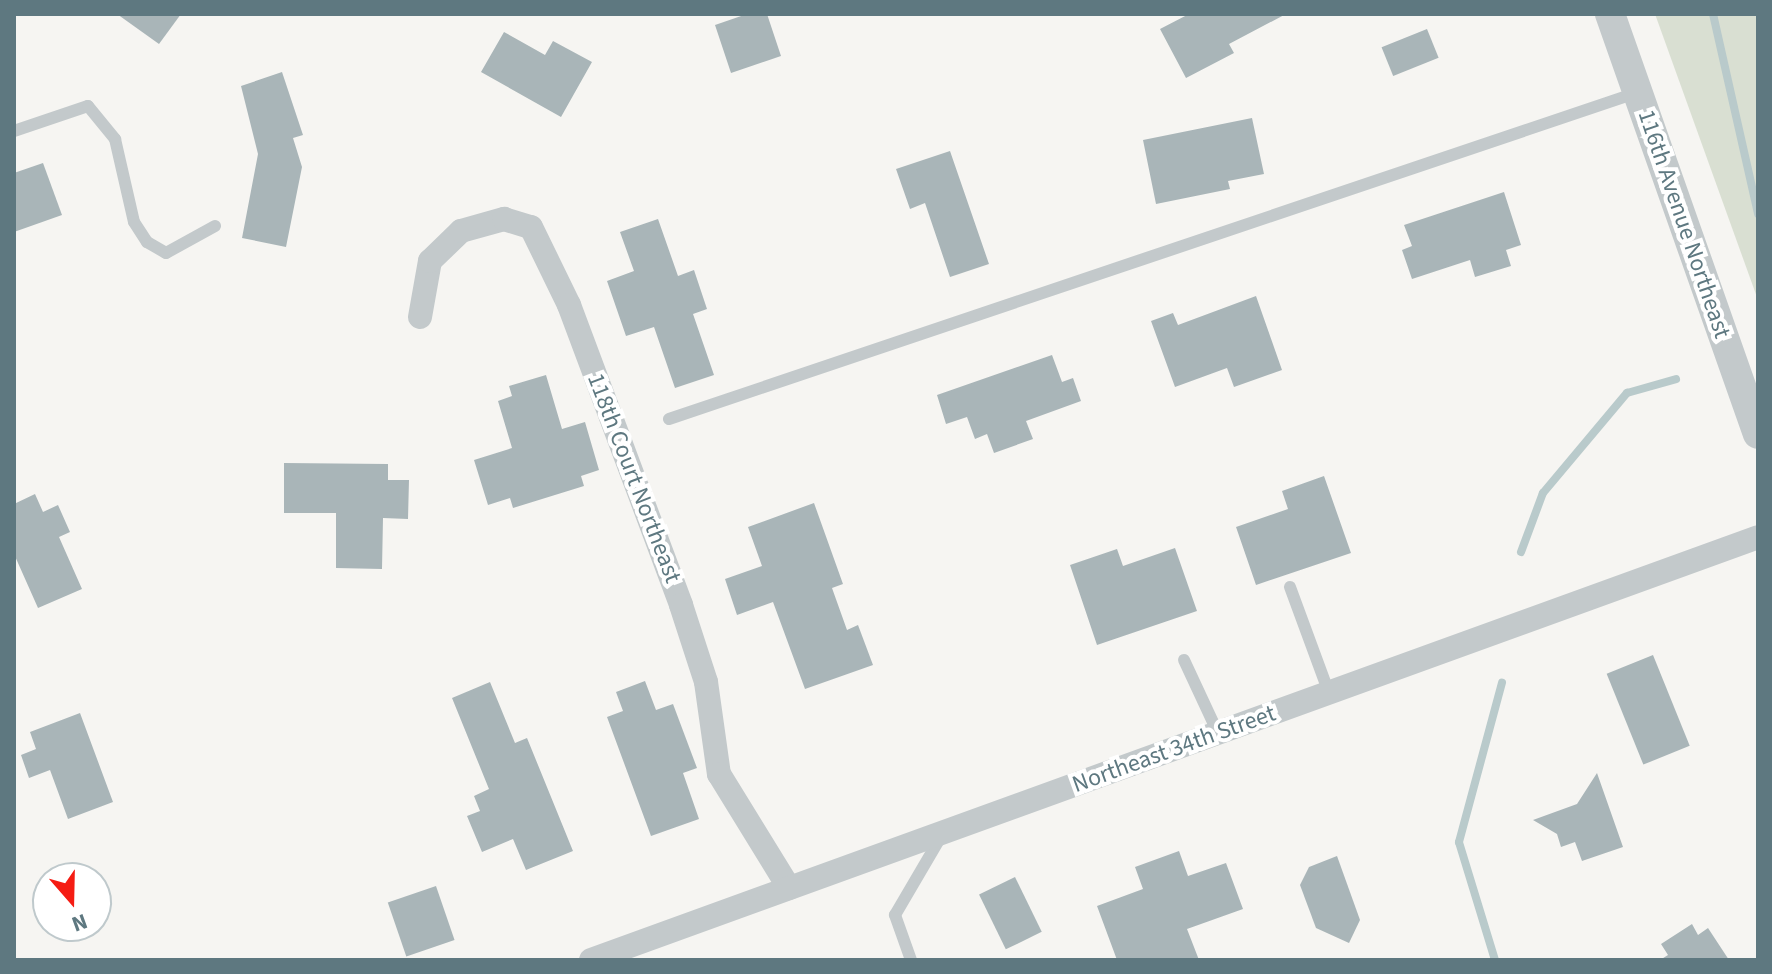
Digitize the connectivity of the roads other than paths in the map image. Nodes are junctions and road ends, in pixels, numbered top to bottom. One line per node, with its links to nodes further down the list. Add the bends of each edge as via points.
1 (1610, 14): 2 (street, 116th Avenue Northeast)
2 (1638, 93): 6 (lane); 7 (street, 116th Avenue Northeast)
3 (14, 131): 4 (lane, via 88,106 115,139 134,222 147,242 166,253)
4 (215, 226)
5 (420, 317): 14 (street, 118th Court Northeast, via 430,261 461,231 504,219 531,227 569,305 681,605 706,682 719,774)
6 (669, 419)
7 (1758, 434)
8 (1758, 537): 11 (street, Northeast 34th Street)
9 (1290, 587): 11 (lane)
10 (1184, 660): 12 (lane)
11 (1329, 693): 12 (street, Northeast 34th Street)
12 (1218, 733): 13 (street, Northeast 34th Street)
13 (943, 832): 14 (street, Northeast 34th Street); 16 (lane, via 895,915)
14 (789, 888): 15 (street, Northeast 34th Street)
15 (604, 958)
16 (911, 960)

